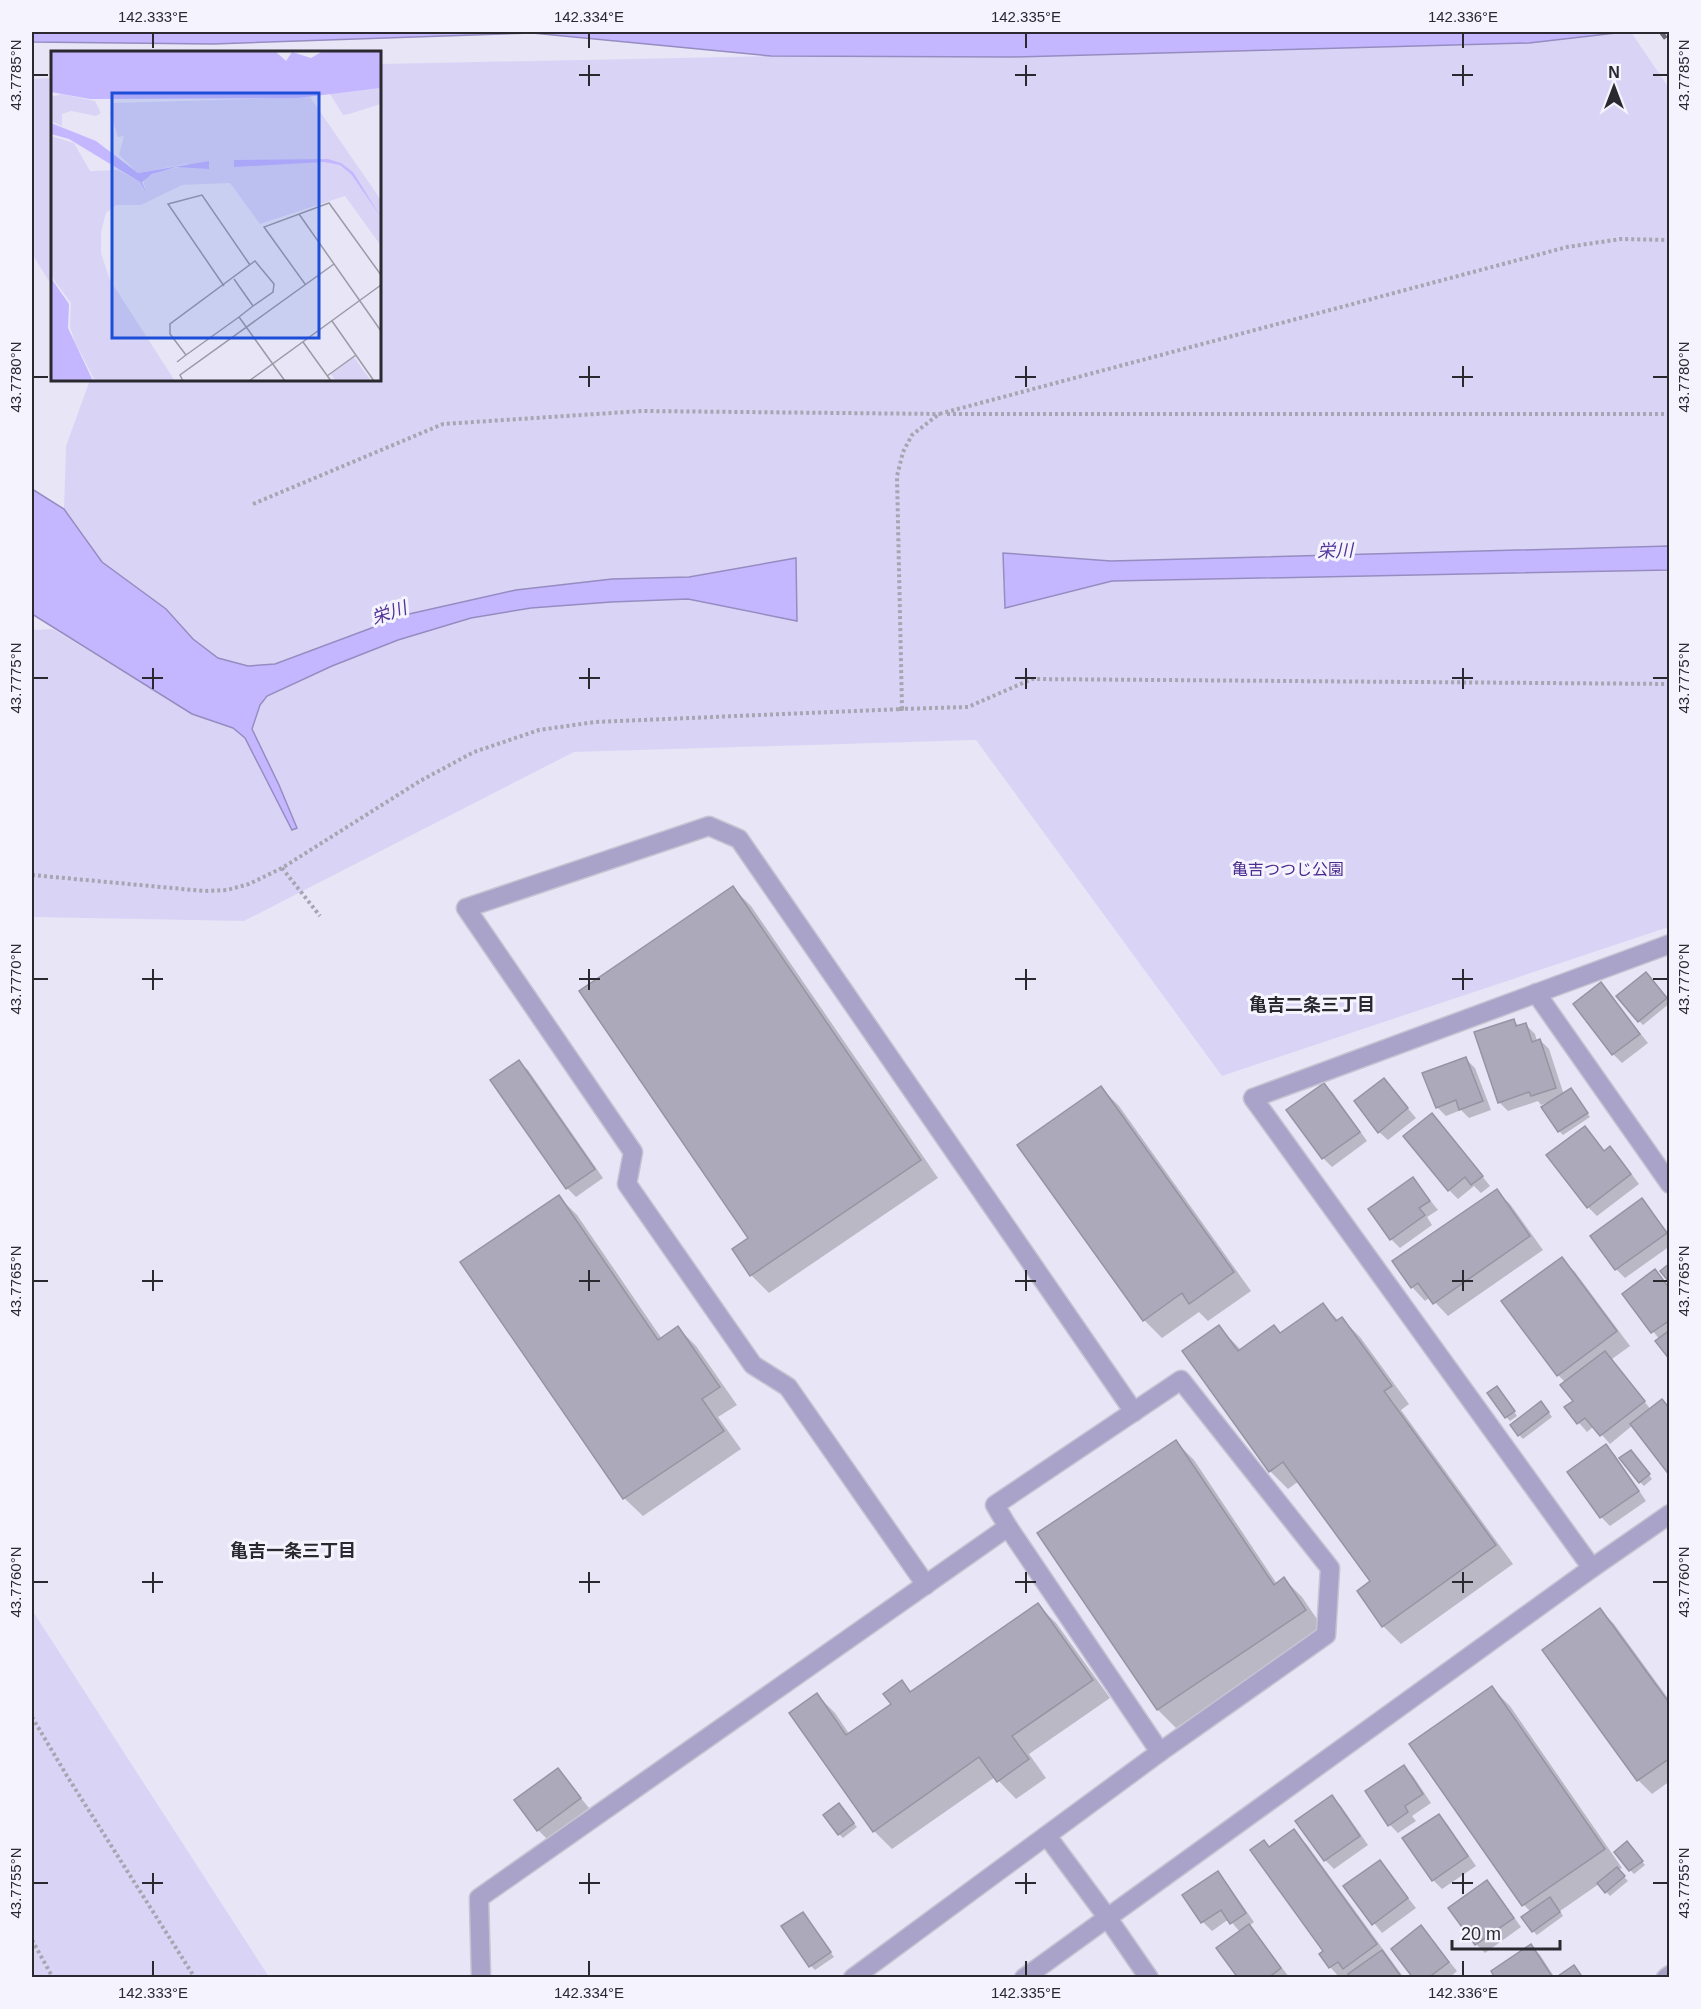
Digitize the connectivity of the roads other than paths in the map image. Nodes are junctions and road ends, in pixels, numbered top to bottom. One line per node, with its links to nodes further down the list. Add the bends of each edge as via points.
1 (1670, 944): 2 (street)
2 (1536, 993): 3 (street); 7 (street, via 1253,1098)
3 (1670, 1184)
4 (1134, 1412): 6 (street, via 994,1505); 8 (street, via 739,839 708,826 466,908 633,1152 627,1184 753,1365 788,1388); 9 (street, via 1181,1380 1330,1568 1326,1635)
5 (1670, 1514): 7 (street)
6 (1008, 1527): 8 (street); 9 (street)
7 (1592, 1568): 11 (street)
8 (926, 1584): 13 (street, via 479,1898)
9 (1160, 1752): 10 (street)
10 (1047, 1836): 11 (street); 14 (street)
11 (1107, 1917): 15 (street); 16 (street)
12 (1670, 1975): 17 (street)
13 (481, 1977)
14 (853, 1977)
15 (1024, 1977)
16 (1149, 1977)
17 (1666, 1977)

